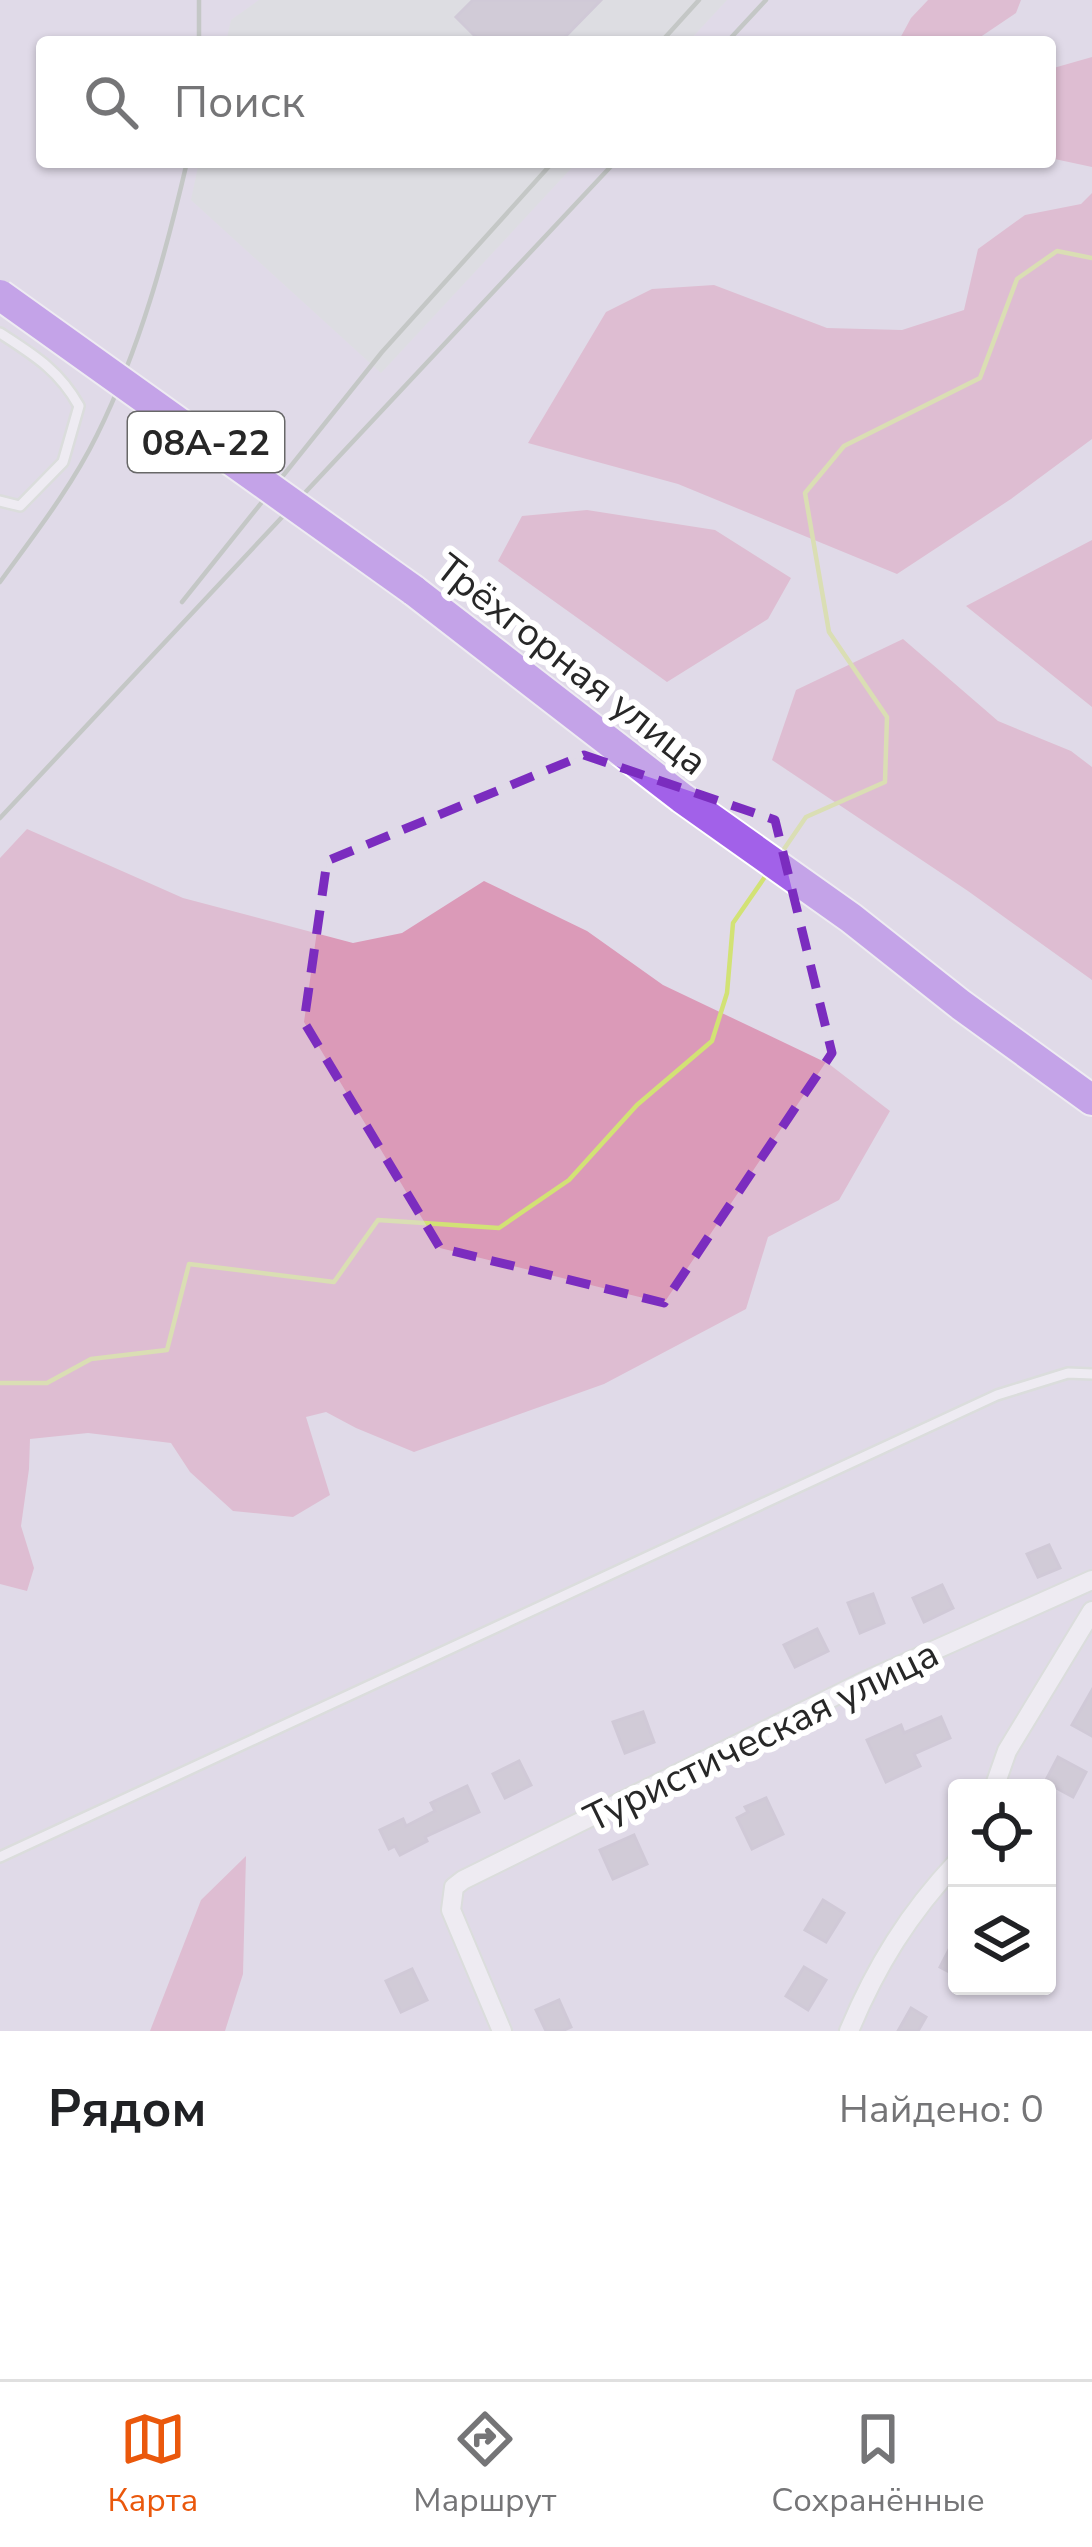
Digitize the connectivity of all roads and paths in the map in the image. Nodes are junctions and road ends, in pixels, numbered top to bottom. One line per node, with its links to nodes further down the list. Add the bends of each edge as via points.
1 (0, 295): 4 (highway, Трёхгорная улица / 08А-22, bridge, via 413,590)
2 (0, 333): 3 (lane, via 65,382 79,406 63,462 20,506)
3 (0, 501)
4 (1092, 1100)
5 (1092, 1374): 9 (lane, via 1068,1373 997,1395)
6 (1092, 1580): 11 (street, Туристическая улица, via 862,1682 454,1887 451,1910)
7 (1092, 1611): 8 (street)
8 (997, 1779)
9 (0, 1857)
10 (948, 1872): 12 (street, via 896,1937)
11 (502, 2031)
12 (849, 2031)

